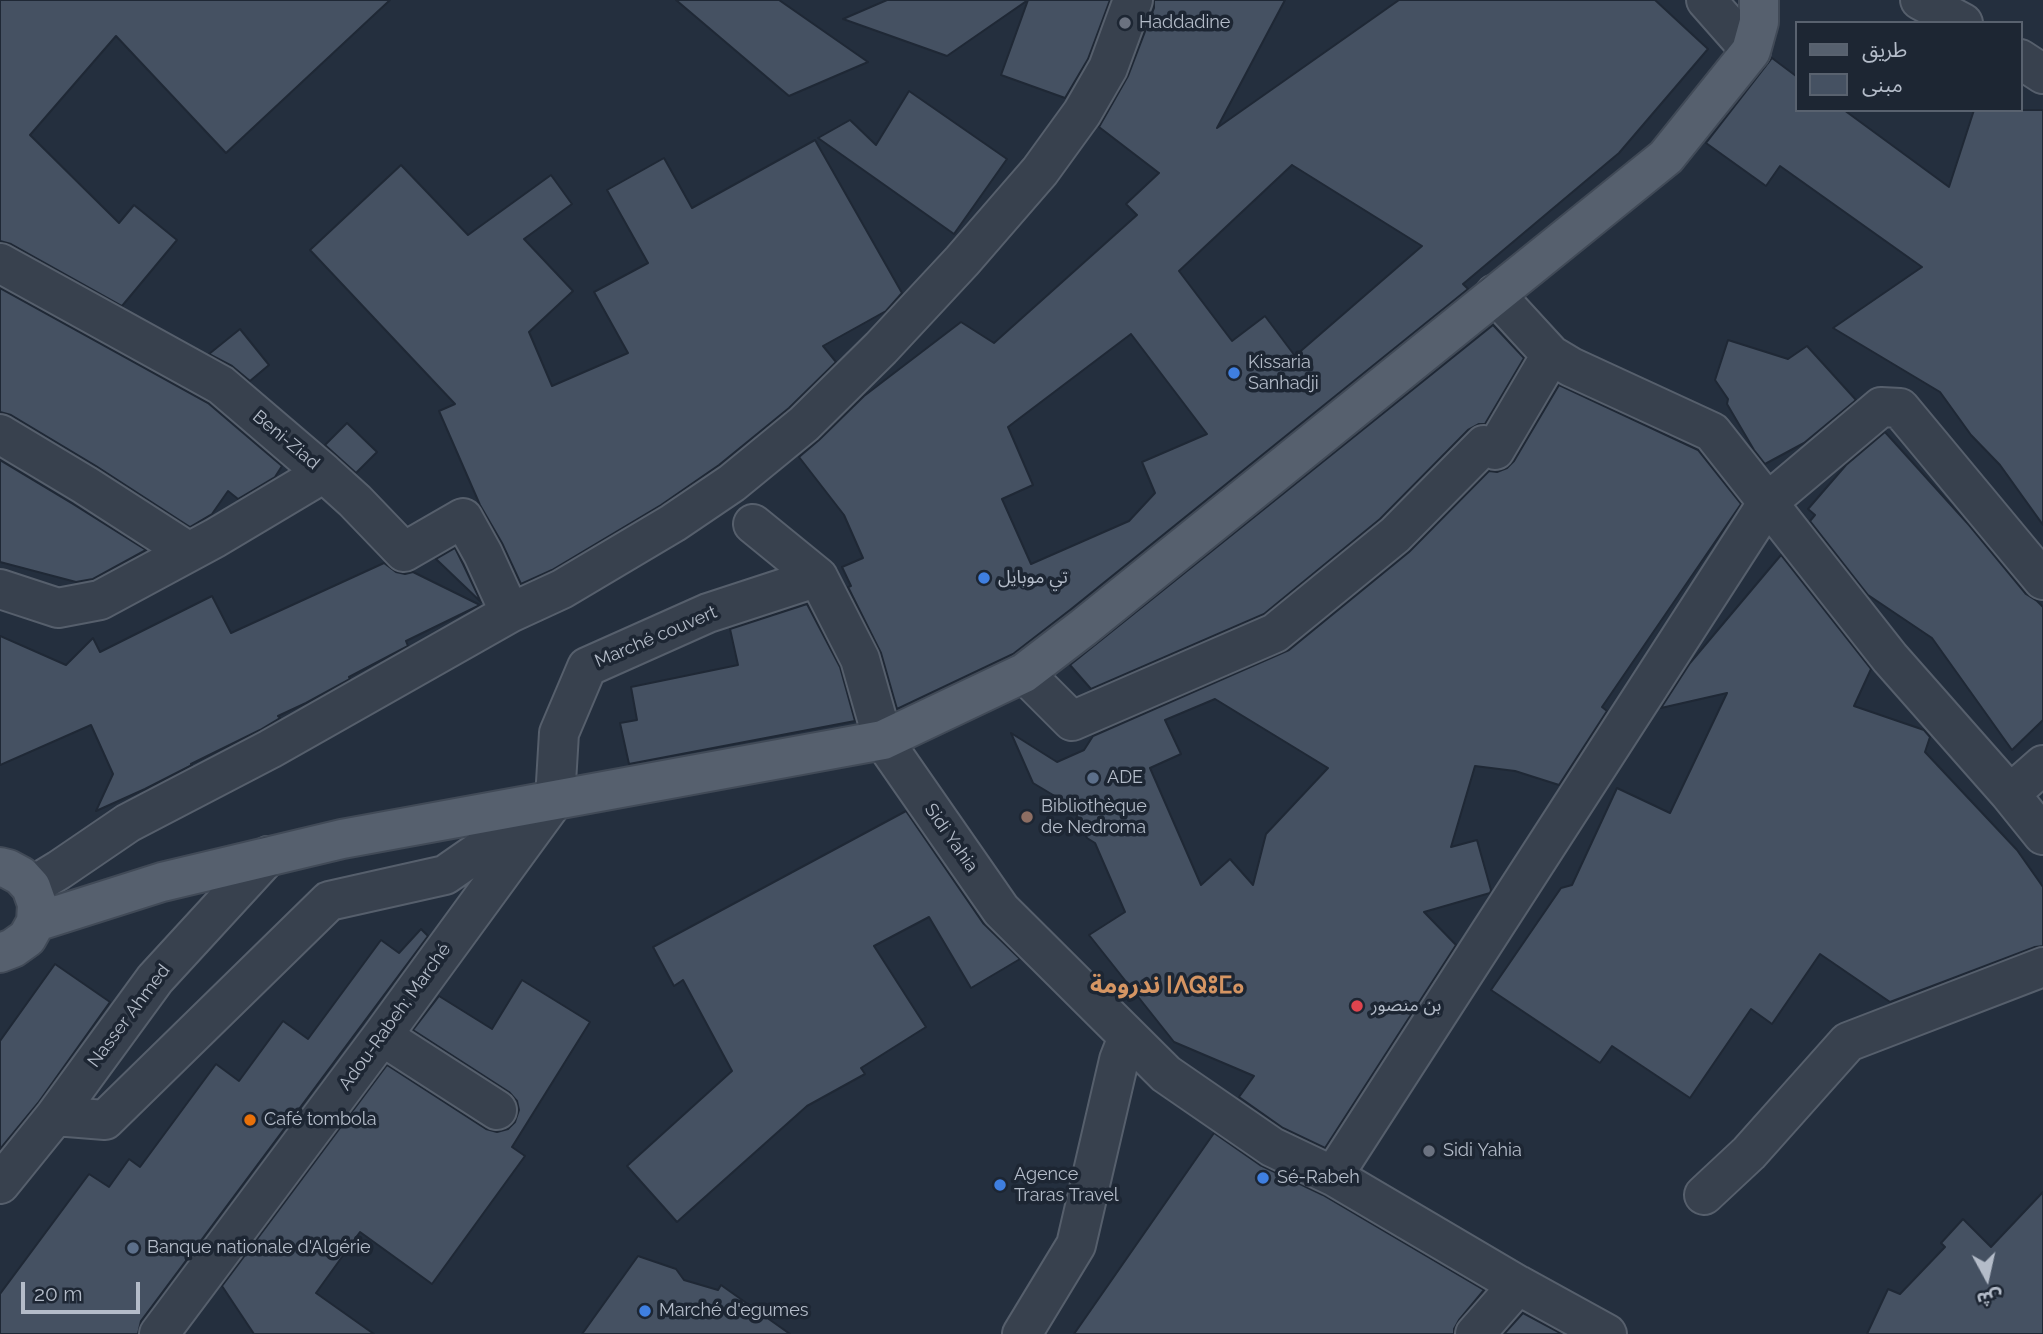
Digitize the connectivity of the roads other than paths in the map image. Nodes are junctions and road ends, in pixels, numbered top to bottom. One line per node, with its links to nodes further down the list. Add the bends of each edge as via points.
1 (1133, 0): 20 (street, via 1108,68 1040,171 881,348 804,424 673,523 562,589)
2 (1706, 0): 6 (street)
3 (1759, 0): 6 (main road)
4 (1920, 0): 5 (street)
5 (1960, 21)
6 (1751, 51): 10 (main road, via 1666,157)
7 (2022, 60): 8 (street)
8 (2043, 74)
9 (0, 263): 13 (street, Beni-Ziad, via 220,385)
10 (1495, 295): 11 (street); 21 (main road)
11 (1552, 355): 14 (street, via 1712,432); 21 (street, via 1494,450 1485,445 1395,535 1275,633 1073,721)
12 (0, 434): 16 (street)
13 (324, 473): 16 (street); 20 (street, Beni-Ziad, via 404,552 463,518)
14 (1768, 502): 18 (street, via 1881,407 1900,408); 24 (street, via 1890,658); 34 (street)
15 (753, 524): 17 (street)
16 (188, 552): 19 (street, via 100,600 58,608)
17 (818, 577): 22 (street, Sidi Yahia, via 860,659); 25 (street, Marché couvert, via 708,613 587,667 559,733)
18 (2043, 580)
19 (0, 590)
20 (510, 613): 28 (street, via 270,749 128,823 59,870)
21 (1024, 673): 22 (main road)
22 (883, 740): 25 (main road); 31 (street, Sidi Yahia, via 1001,910)
23 (2043, 765): 24 (street)
24 (2010, 794): 26 (street)
25 (555, 799): 27 (main road); 30 (street, Adou-Rabeh; Marché); 33 (street, via 445,875 329,901 105,1120)
26 (2043, 835)
27 (268, 856): 28 (main road); 33 (street, Nasser Ahmed, via 155,979)
28 (13, 922)
29 (2043, 967): 36 (street, via 1848,1042 1749,1153)
30 (382, 1036): 32 (street); 38 (street, Adou-Rabeh; Marché)
31 (1128, 1037): 34 (street, Sidi Yahia, via 1166,1074 1272,1147); 39 (street, via 1076,1245)
32 (497, 1110)
33 (55, 1115): 35 (street, Nasser Ahmed)
34 (1333, 1176): 37 (street, Sidi Yahia)
35 (0, 1184)
36 (1704, 1195)
37 (1518, 1285): 40 (street); 41 (street, Sidi Yahia)
38 (159, 1334)
39 (1021, 1334)
40 (1475, 1334)
41 (1607, 1334)

